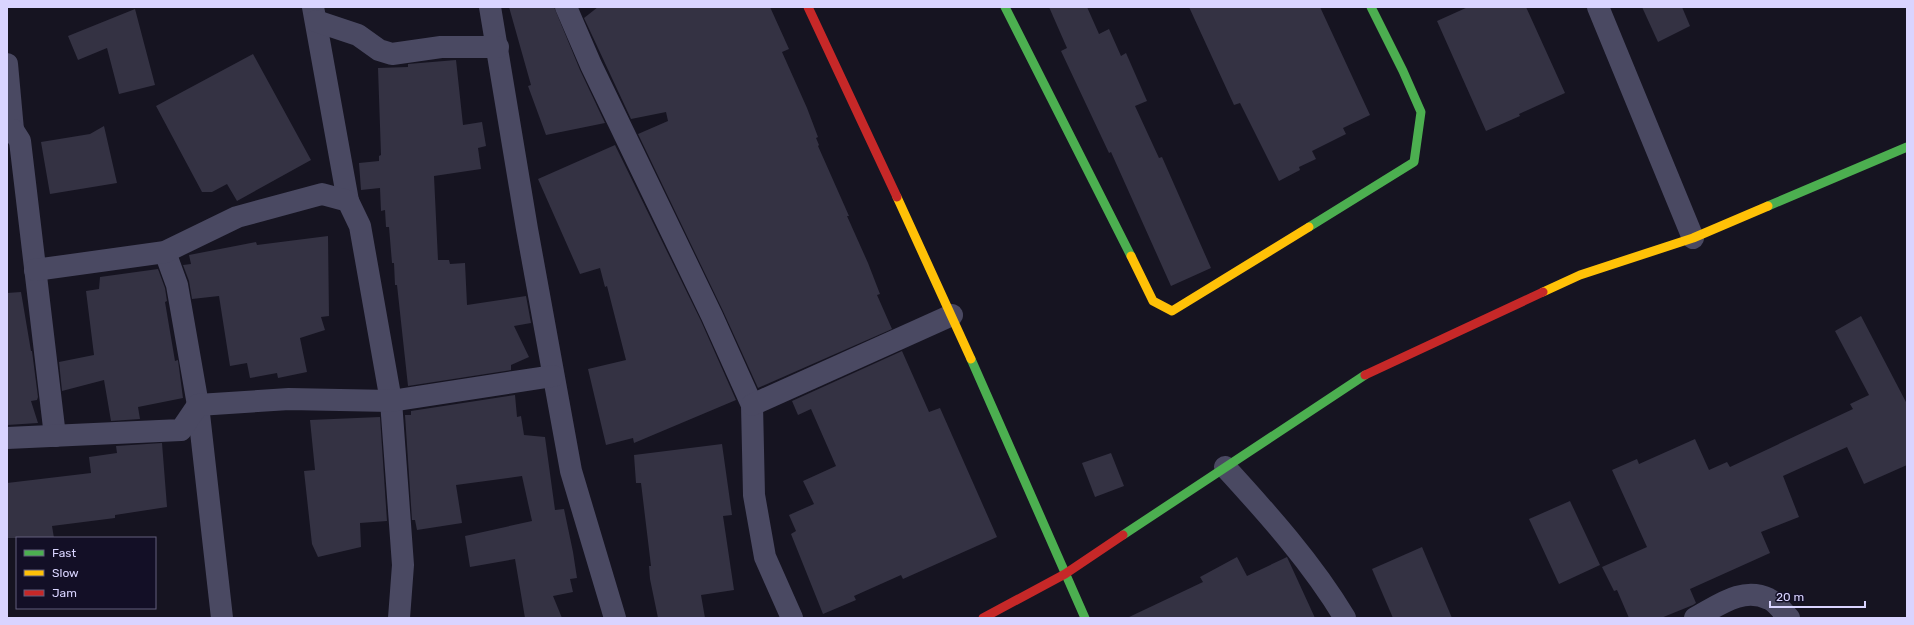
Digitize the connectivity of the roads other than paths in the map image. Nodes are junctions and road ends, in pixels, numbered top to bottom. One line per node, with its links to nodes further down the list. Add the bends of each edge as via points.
1 (490, 7): 8 (street)
2 (566, 7): 20 (street)
3 (808, 7): 16 (street)
4 (1005, 7): 5 (street, via 1152,301 1172,311 1414,162 1421,112)
5 (1371, 7)
6 (1598, 7): 13 (street)
7 (315, 14): 8 (street, via 358,35 379,50 392,54 441,47); 12 (street)
8 (498, 48): 17 (street)
9 (7, 64): 10 (street)
10 (10, 130): 15 (street, via 20,141)
11 (1907, 147): 13 (street)
12 (348, 201): 14 (street, via 322,194 237,217); 18 (street, via 360,226)
13 (1693, 238): 23 (street, via 1580,275 1359,378)
14 (165, 252): 15 (street); 19 (street, via 177,285)
15 (35, 270): 21 (street)
16 (952, 315): 20 (street); 24 (street)
17 (554, 376): 18 (street); 27 (street, via 571,471)
18 (391, 401): 19 (street, via 289,399); 26 (street, via 403,565)
19 (198, 404): 21 (street, via 181,430); 25 (street)
20 (752, 405): 28 (street, via 754,495 765,557)
21 (55, 436): 22 (street)
22 (7, 438)
23 (1225, 466): 24 (street); 31 (street, via 1276,522)
24 (1066, 574): 29 (street); 30 (street)
25 (222, 618)
26 (399, 618)
27 (615, 618)
28 (792, 618)
29 (983, 618)
30 (1085, 618)
31 (1345, 618)
32 (1695, 618): 33 (street, via 1733,597 1751,593 1770,599)
33 (1788, 618)

